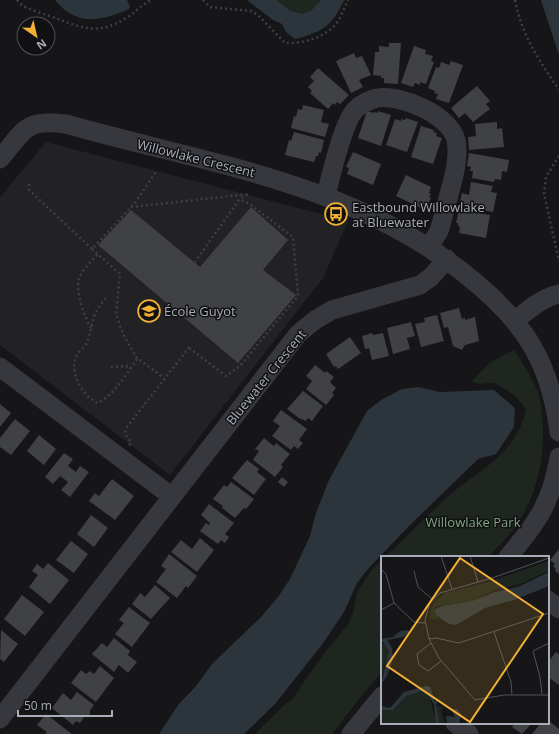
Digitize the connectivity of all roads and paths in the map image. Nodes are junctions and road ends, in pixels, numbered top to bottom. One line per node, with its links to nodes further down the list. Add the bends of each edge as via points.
1 (17, 0): 2 (path, via 32,10 88,29 106,27 126,19)
2 (151, 0)
3 (203, 0): 4 (path, via 210,7 251,11 285,43 295,43 312,39 331,29)
4 (348, 0)
5 (515, 0): 6 (path, via 531,48)
6 (559, 90)
7 (559, 156): 18 (path, via 546,177 544,194)
8 (0, 159): 11 (street, Willowlake Crescent, via 24,130 33,124 66,124 254,173)
9 (157, 170): 13 (path)
10 (29, 184): 15 (path, via 29,190)
11 (326, 196): 14 (street, Willowlake Crescent, via 390,223); 14 (street, via 346,125 355,110 377,98 390,98 417,106 450,126 457,150 439,231)
12 (239, 200): 13 (path, via 249,194); 19 (path); 28 (path, via 251,205 293,238 298,296 240,366 226,376 190,347)
13 (131, 207): 15 (path)
14 (429, 247): 17 (street, Willowlake Crescent)
15 (92, 249): 16 (path)
16 (98, 254): 23 (path, via 80,276 79,281 80,302); 24 (path, via 120,274 116,314 123,334)
17 (447, 259): 22 (street, Willowlake Crescent); 32 (street, Bluewater Crescent, via 420,285 332,310 298,334)
18 (559, 261)
19 (195, 262)
20 (559, 294): 22 (street, via 532,307)
21 (106, 298): 23 (path, via 94,313)
22 (516, 320): 29 (street, Willowlake Crescent, via 537,352 550,382 556,404)
23 (91, 328): 25 (path, via 88,342 76,356 74,367 87,397 98,403 105,399)
24 (138, 358): 25 (path); 28 (path)
25 (132, 366): 27 (path)
26 (0, 367): 32 (street)
27 (111, 367)
28 (164, 378): 30 (path, via 126,428 127,439)
29 (559, 432)
30 (130, 440)
31 (559, 457): 33 (street, via 545,507 531,530)
32 (171, 496): 37 (street, Bluewater Crescent)
33 (509, 556)
34 (549, 601): 35 (street)
35 (559, 609)
36 (381, 697): 39 (street)
37 (0, 719)
38 (456, 724): 40 (street)
39 (351, 734)
40 (469, 734)

